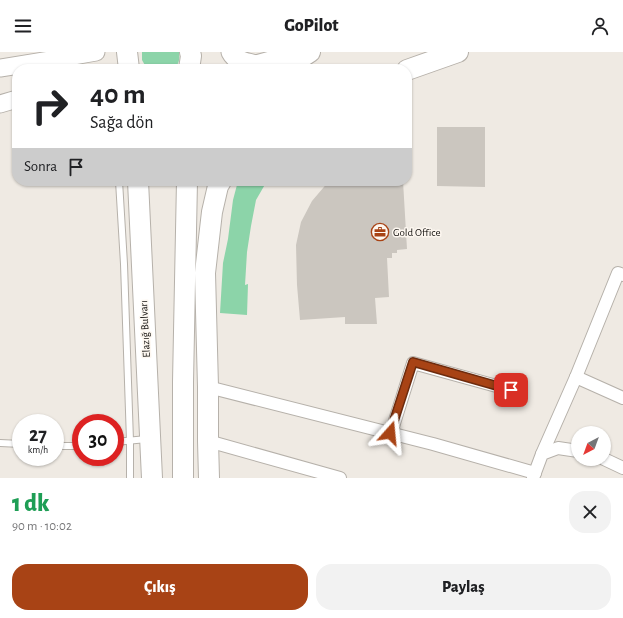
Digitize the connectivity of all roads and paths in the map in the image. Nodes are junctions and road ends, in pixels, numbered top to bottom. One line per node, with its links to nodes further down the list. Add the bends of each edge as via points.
1 (96, 52): 8 (main road)
2 (127, 52): 9 (highway)
3 (190, 52): 10 (highway)
4 (231, 52): 11 (main road)
5 (304, 52): 12 (main road)
6 (310, 52): 13 (highway)
7 (458, 52): 16 (highway)
8 (29, 64)
9 (128, 64)
10 (190, 64)
11 (246, 64)
12 (260, 64)
13 (292, 64)
14 (12, 66): 15 (main road)
15 (0, 68)
16 (412, 68)
17 (12, 100): 18 (main road)
18 (0, 104)
19 (119, 186): 32 (lane)
20 (138, 186): 31 (highway, Elazığ Bulvarı)
21 (187, 186): 24 (highway)
22 (199, 186): 24 (highway)
23 (218, 186): 27 (highway, via 212,212 205,273)
24 (185, 254): 44 (highway)
25 (623, 275): 26 (street, via 618,273)
26 (576, 377): 29 (street); 38 (street)
27 (208, 387): 30 (street); 33 (highway)
28 (511, 390): 30 (street, via 413,362)
29 (623, 398)
30 (390, 433): 41 (street)
31 (151, 438): 32 (lane); 43 (highway, Elazığ Bulvarı)
32 (130, 440): 34 (lane); 42 (lane)
33 (208, 440): 45 (highway); 46 (street)
34 (124, 441)
35 (0, 443): 36 (lane)
36 (12, 444)
37 (571, 450): 38 (street, via 558,448)
38 (542, 454): 41 (street)
39 (611, 462): 40 (street)
40 (623, 468)
41 (534, 475)
42 (130, 478)
43 (152, 478)
44 (183, 478)
45 (209, 478)
46 (340, 478)

